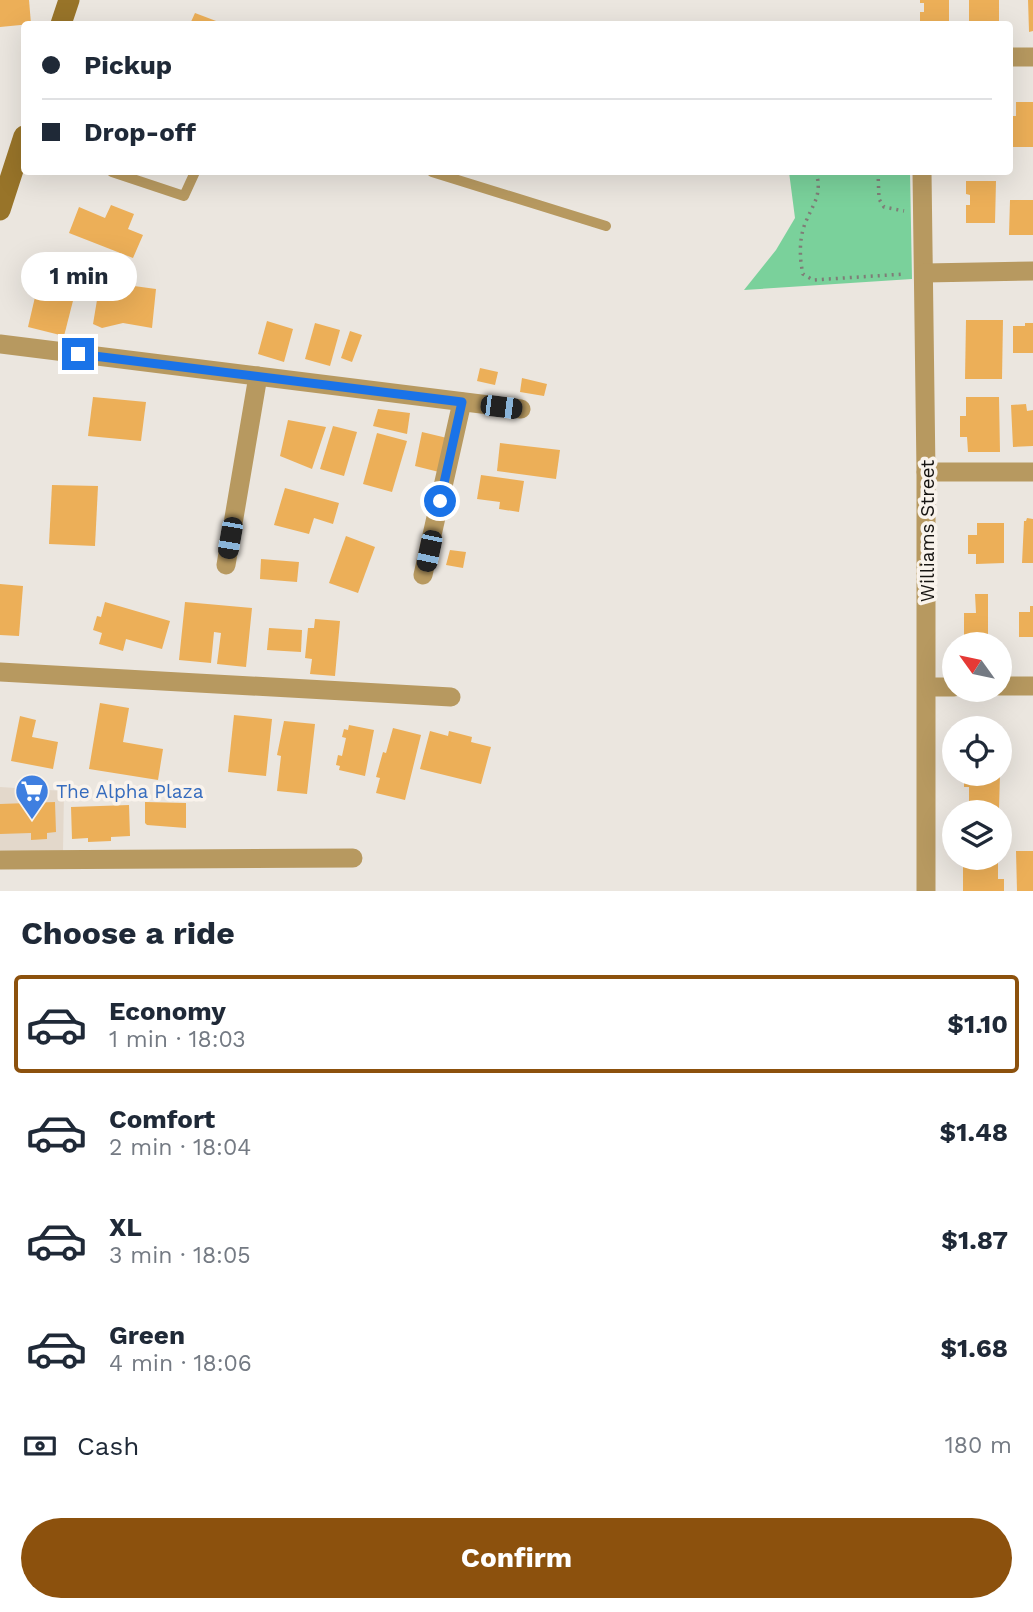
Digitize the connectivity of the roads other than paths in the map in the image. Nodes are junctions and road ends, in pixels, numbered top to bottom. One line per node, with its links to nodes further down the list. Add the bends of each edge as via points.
1 (69, 0): 2 (main road)
2 (62, 21)
3 (1013, 57): 4 (street)
4 (1033, 57)
5 (21, 148): 10 (main road)
6 (121, 175): 7 (lane, via 184,196)
7 (194, 175)
8 (442, 175): 11 (lane)
9 (922, 175): 13 (street, Williams Street)
10 (0, 211)
11 (606, 226)
12 (1033, 271): 13 (street)
13 (918, 273): 18 (street, Williams Street)
14 (0, 344): 15 (street)
15 (258, 376): 16 (street); 20 (street)
16 (462, 402): 17 (street); 21 (street)
17 (521, 409)
18 (926, 472): 19 (street); 25 (street, Williams Street)
19 (1033, 472)
20 (226, 565)
21 (423, 575)
22 (0, 672): 27 (street)
23 (1012, 686): 24 (street)
24 (1033, 686)
25 (928, 687): 26 (street); 30 (street, Williams Street)
26 (942, 687)
27 (451, 697)
28 (353, 858): 29 (street)
29 (0, 860)
30 (926, 891)

